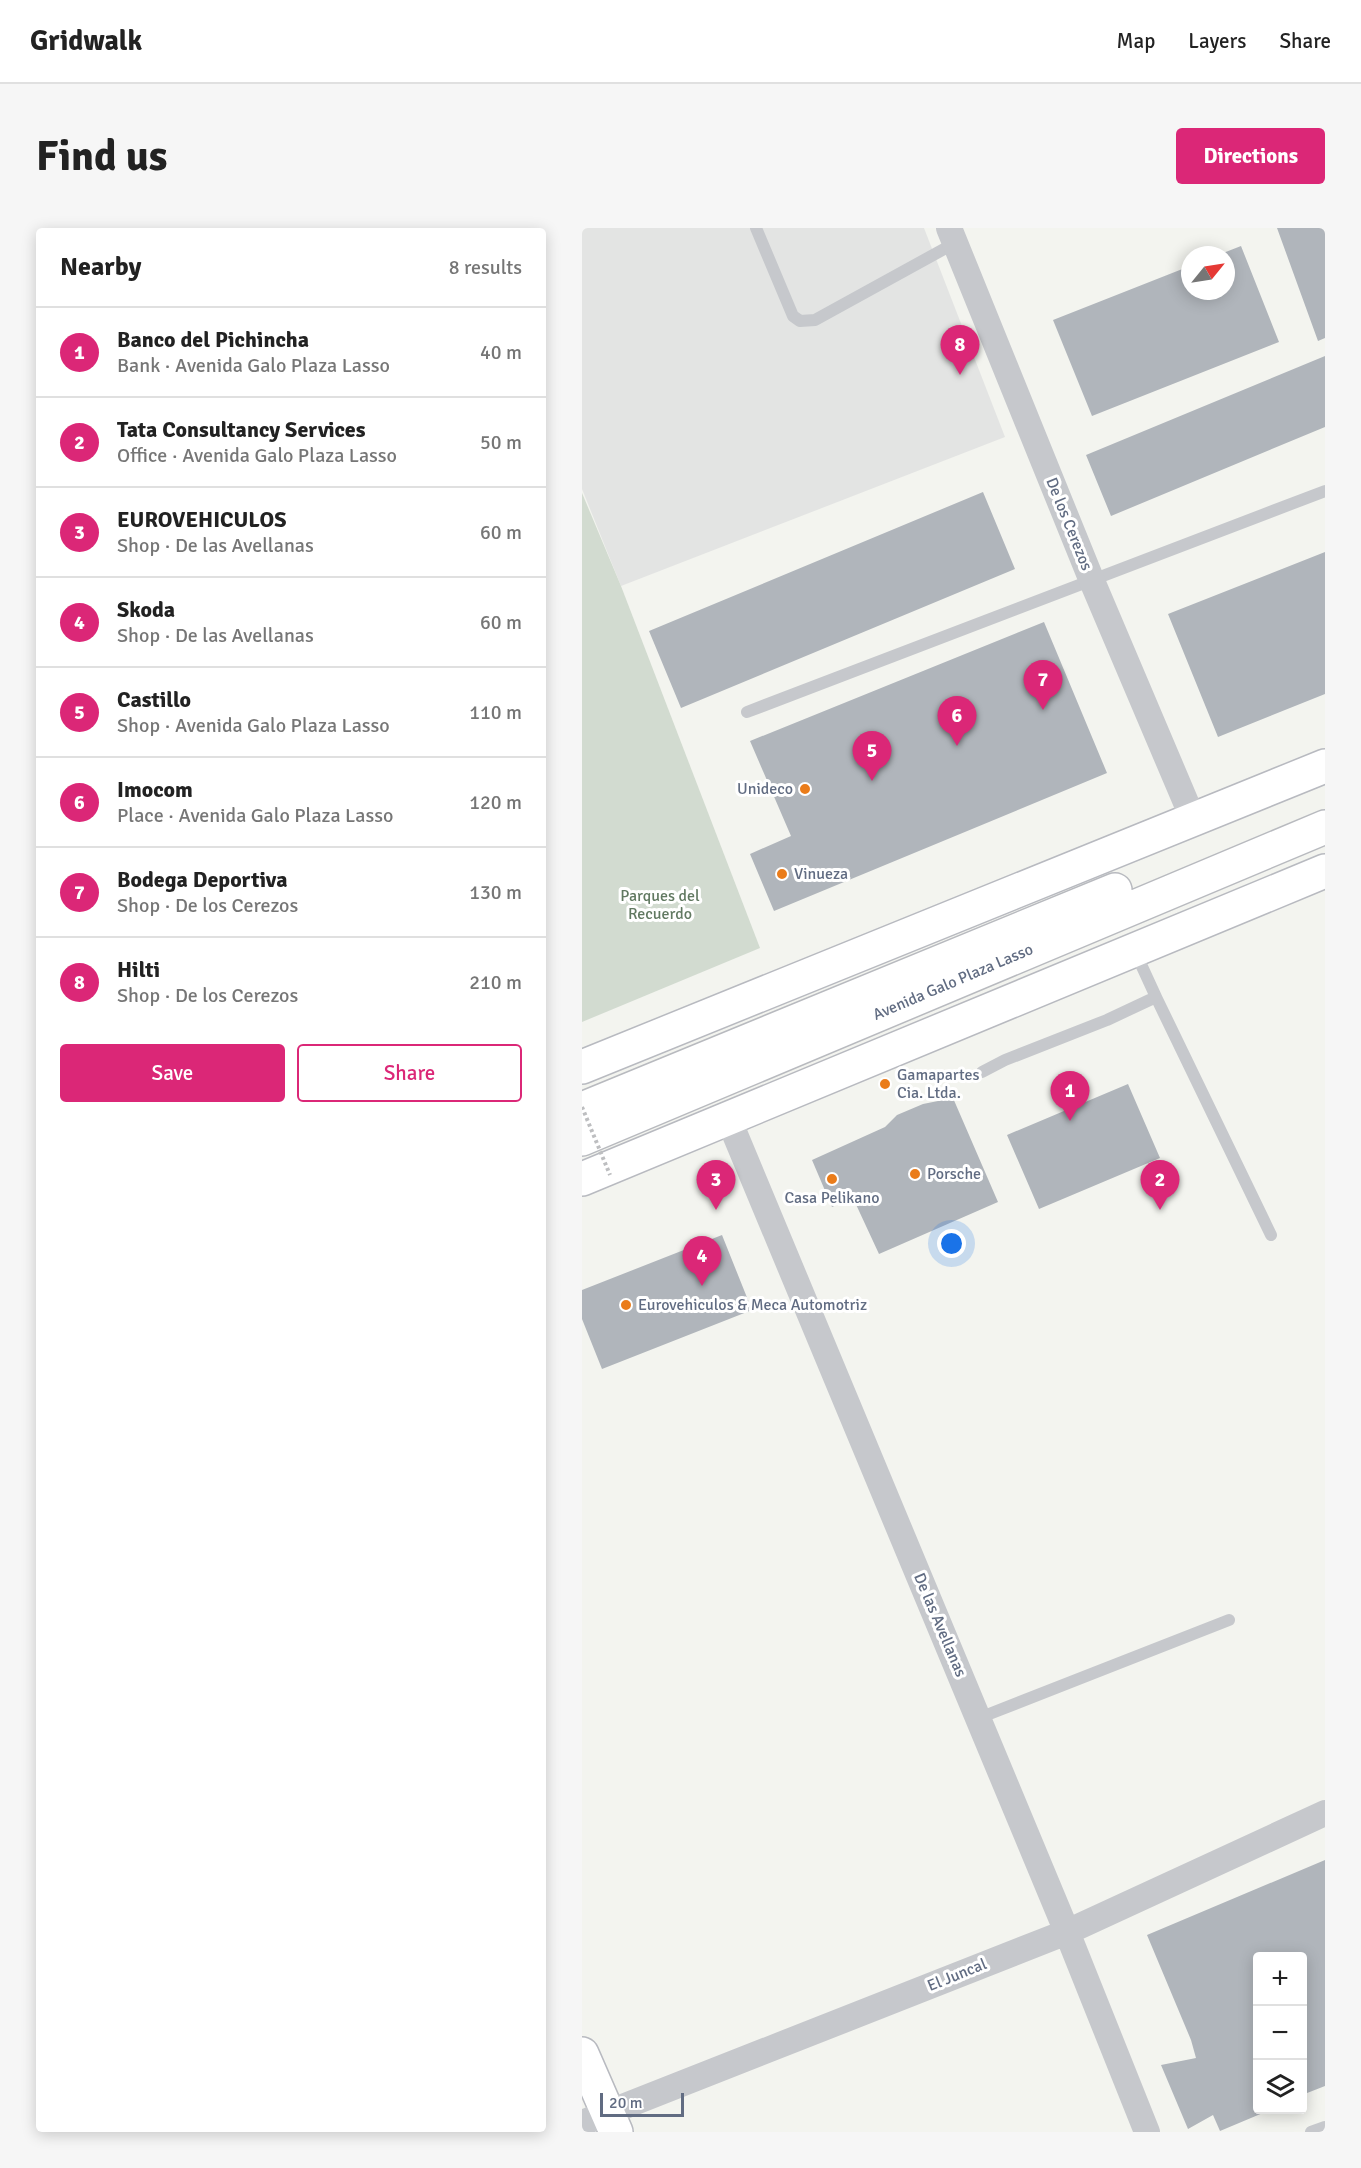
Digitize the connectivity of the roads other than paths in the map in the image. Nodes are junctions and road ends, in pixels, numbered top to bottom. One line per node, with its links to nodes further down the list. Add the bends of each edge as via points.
1 (756, 228): 2 (lane, via 794,316 800,321 815,320)
2 (952, 235): 4 (street, De los Cerezos)
3 (1325, 491): 4 (lane)
4 (1092, 581): 5 (lane); 8 (street, De los Cerezos)
5 (747, 712)
6 (1325, 766): 8 (main road)
7 (1325, 803): 15 (main road, Avenida Galo Plaza Lasso)
8 (1193, 819): 13 (main road)
9 (1325, 827): 17 (main road, Avenida Galo Plaza Lasso)
10 (1325, 871): 11 (main road)
11 (1138, 949): 12 (lane); 16 (main road)
12 (1156, 997): 14 (lane); 19 (lane)
13 (582, 1066)
14 (982, 1072)
15 (582, 1108)
16 (729, 1120): 18 (main road); 21 (street, De las Avellanas)
17 (582, 1138)
18 (596, 1177)
19 (1271, 1235)
20 (1229, 1620): 21 (lane)
21 (979, 1718): 23 (street, De las Avellanas)
22 (1325, 1813): 23 (street, El Juncal)
23 (1067, 1932): 25 (street, El Juncal); 27 (street, De las Avellanas)
24 (582, 2054): 25 (main road)
25 (602, 2123)
26 (1325, 2127): 28 (lane)
27 (1147, 2132)
28 (1311, 2132)

